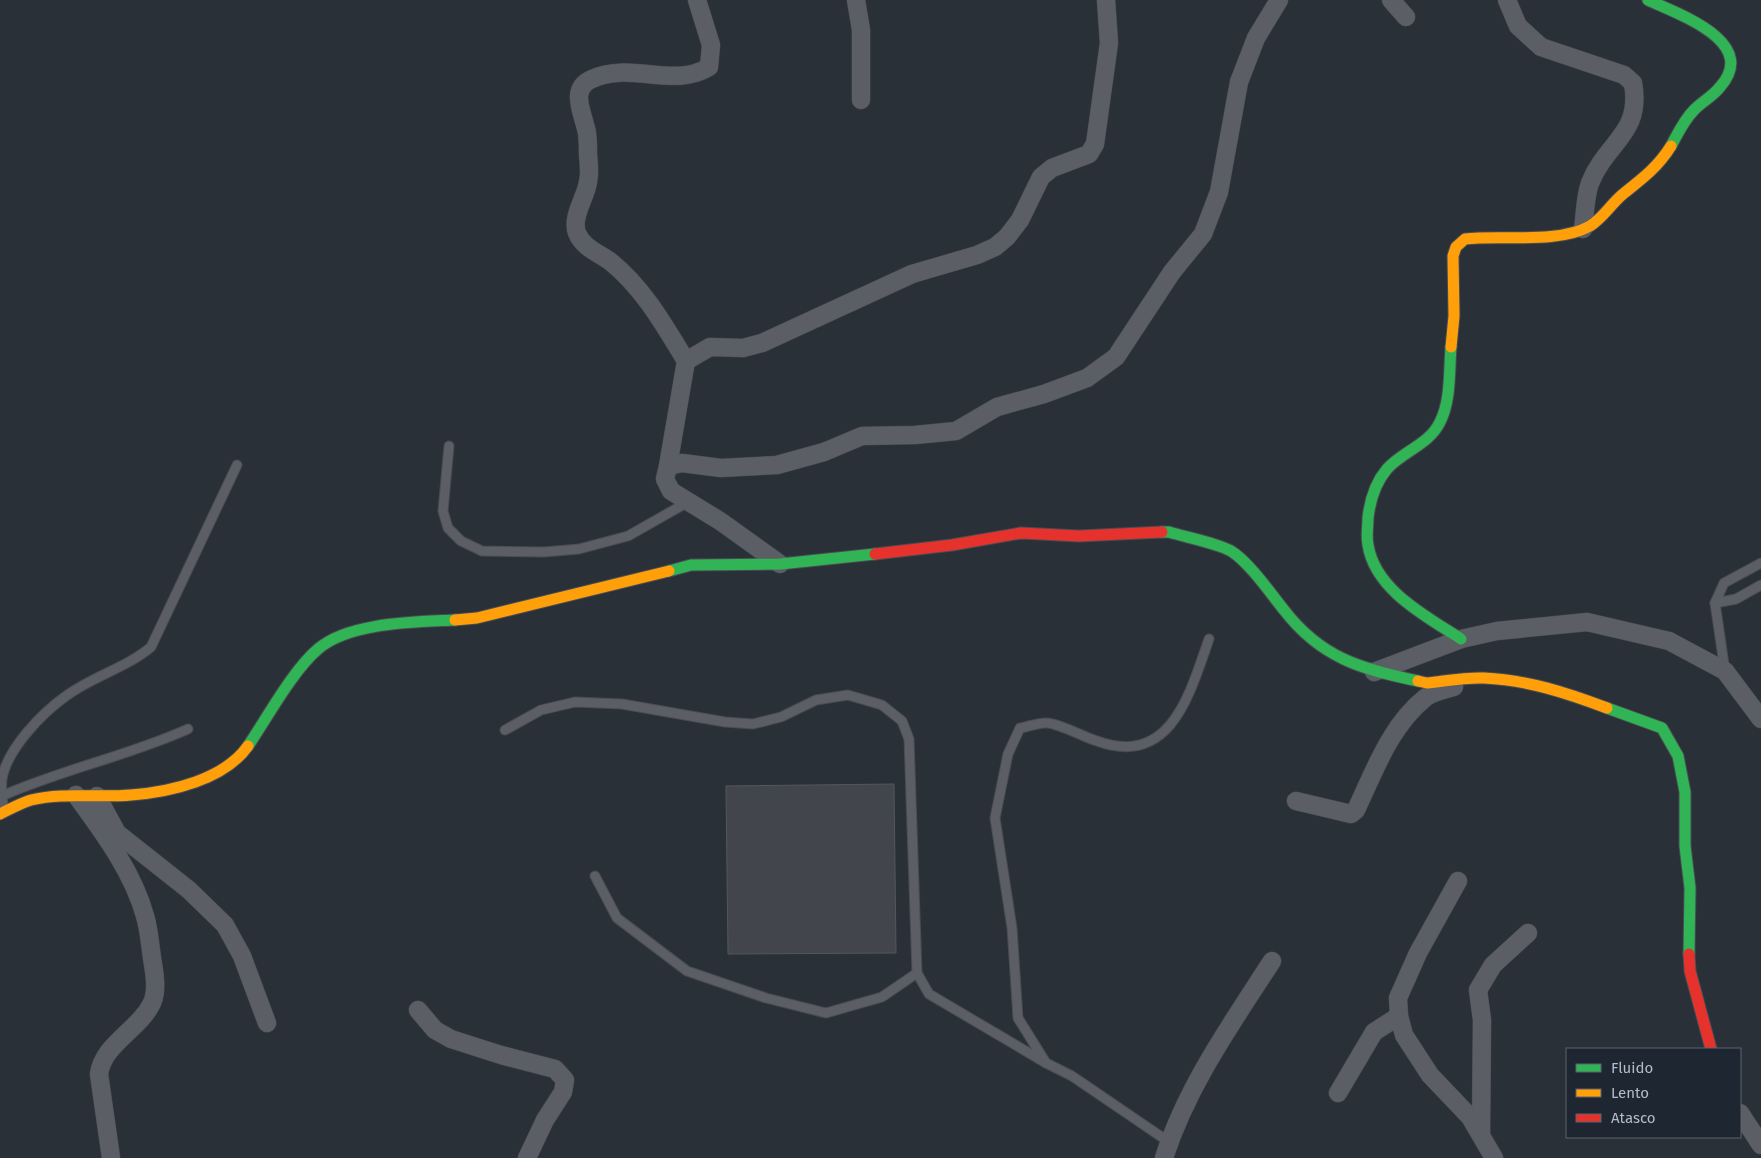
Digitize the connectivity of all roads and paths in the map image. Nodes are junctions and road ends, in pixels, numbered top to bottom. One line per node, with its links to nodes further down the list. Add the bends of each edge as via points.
1 (697, 0): 11 (street, via 711,44 709,67 698,74 685,76 613,72 590,79 579,94 589,163 588,181 577,217 577,232 587,247 624,273 645,295)
2 (856, 0): 9 (street, via 862,30)
3 (1106, 0): 11 (street, via 1109,43 1095,144 1089,154 1052,168 1041,177 1020,220 1007,237 985,252 912,274 762,343 743,348 710,347)
4 (1279, 0): 14 (street, via 1256,38 1239,82 1219,192 1203,234 1172,272 1116,357 1087,378 997,407 956,430 862,436 777,466 721,468 682,463)
5 (1391, 0): 8 (street)
6 (1507, 0): 10 (street, via 1518,26 1541,47 1624,75 1633,84 1634,112 1629,127 1603,156 1590,185)
7 (1648, 0): 10 (street, via 1718,37 1727,47 1730,58 1727,78 1712,97 1693,111 1680,127 1669,150 1646,177 1618,198 1594,224)
8 (1406, 17)
9 (862, 100)
10 (1584, 229): 21 (street, via 1555,234 1465,239 1456,247 1453,256 1454,316 1441,425 1435,434 1388,469 1369,499 1368,546 1381,578 1406,602)
11 (686, 361): 14 (street)
12 (449, 446): 15 (lane, via 443,511 448,528 461,541 482,551 579,549 628,536)
13 (237, 465): 29 (lane, via 151,647 138,658 66,695 36,722 13,752 2,778)
14 (668, 466): 15 (street, via 665,479 671,491)
15 (688, 502): 17 (street)
16 (1761, 563): 19 (lane, via 1724,583)
17 (780, 564): 23 (street, via 952,545 1021,533 1080,536 1169,532 1231,551 1259,578 1290,618 1324,650); 30 (street, via 691,565 477,618 379,624 348,634 319,648 304,664 244,751 220,771 176,787 131,795)
18 (1761, 585): 19 (lane, via 1736,599)
19 (1715, 603): 22 (lane)
20 (1209, 639): 42 (lane, via 1186,703 1160,737 1136,747 1100,743 1046,723 1020,728 1008,754 995,818 1012,928 1018,1018)
21 (1461, 639): 22 (street, via 1497,631 1588,622 1669,641); 23 (street)
22 (1725, 671): 25 (street)
23 (1374, 672): 24 (street, via 1427,683)
24 (1483, 678): 31 (street, via 1425,698 1390,739 1356,810 1351,814); 41 (street, via 1563,692 1662,728 1678,756 1685,792 1690,971)
25 (1761, 719)
26 (188, 729): 29 (lane)
27 (505, 730): 37 (lane, via 541,710 575,702 622,704 753,724 781,717 816,700 848,695 882,705 902,721 909,739)
28 (76, 795): 30 (street); 32 (street, via 31,800); 48 (street, via 132,880 146,917 155,977 152,1002 130,1032 100,1063)
29 (2, 796): 32 (lane)
30 (97, 796): 40 (street, via 117,833 189,890 225,925 242,956)
31 (1296, 801)
32 (2, 813)
33 (596, 876): 37 (lane, via 617,918 687,971 766,998 826,1013 882,997)
34 (1458, 881): 39 (street, via 1418,953 1398,998)
35 (1528, 933): 45 (street, via 1493,965 1478,990 1482,1020)
36 (1272, 961): 47 (street, via 1202,1073)
37 (917, 973): 42 (lane, via 929,994)
38 (418, 1010): 49 (street, via 435,1030 451,1039 555,1069 565,1080 563,1092)
39 (1399, 1016): 43 (street, via 1374,1032); 45 (street, via 1404,1035 1430,1075)
40 (267, 1022)
41 (1712, 1048)
42 (1046, 1063): 47 (lane, via 1072,1076)
43 (1338, 1093)
44 (1741, 1115): 46 (street)
45 (1481, 1133): 50 (street)
46 (1761, 1145)
47 (1167, 1150)
48 (111, 1158)
49 (527, 1158)
50 (1494, 1158)

